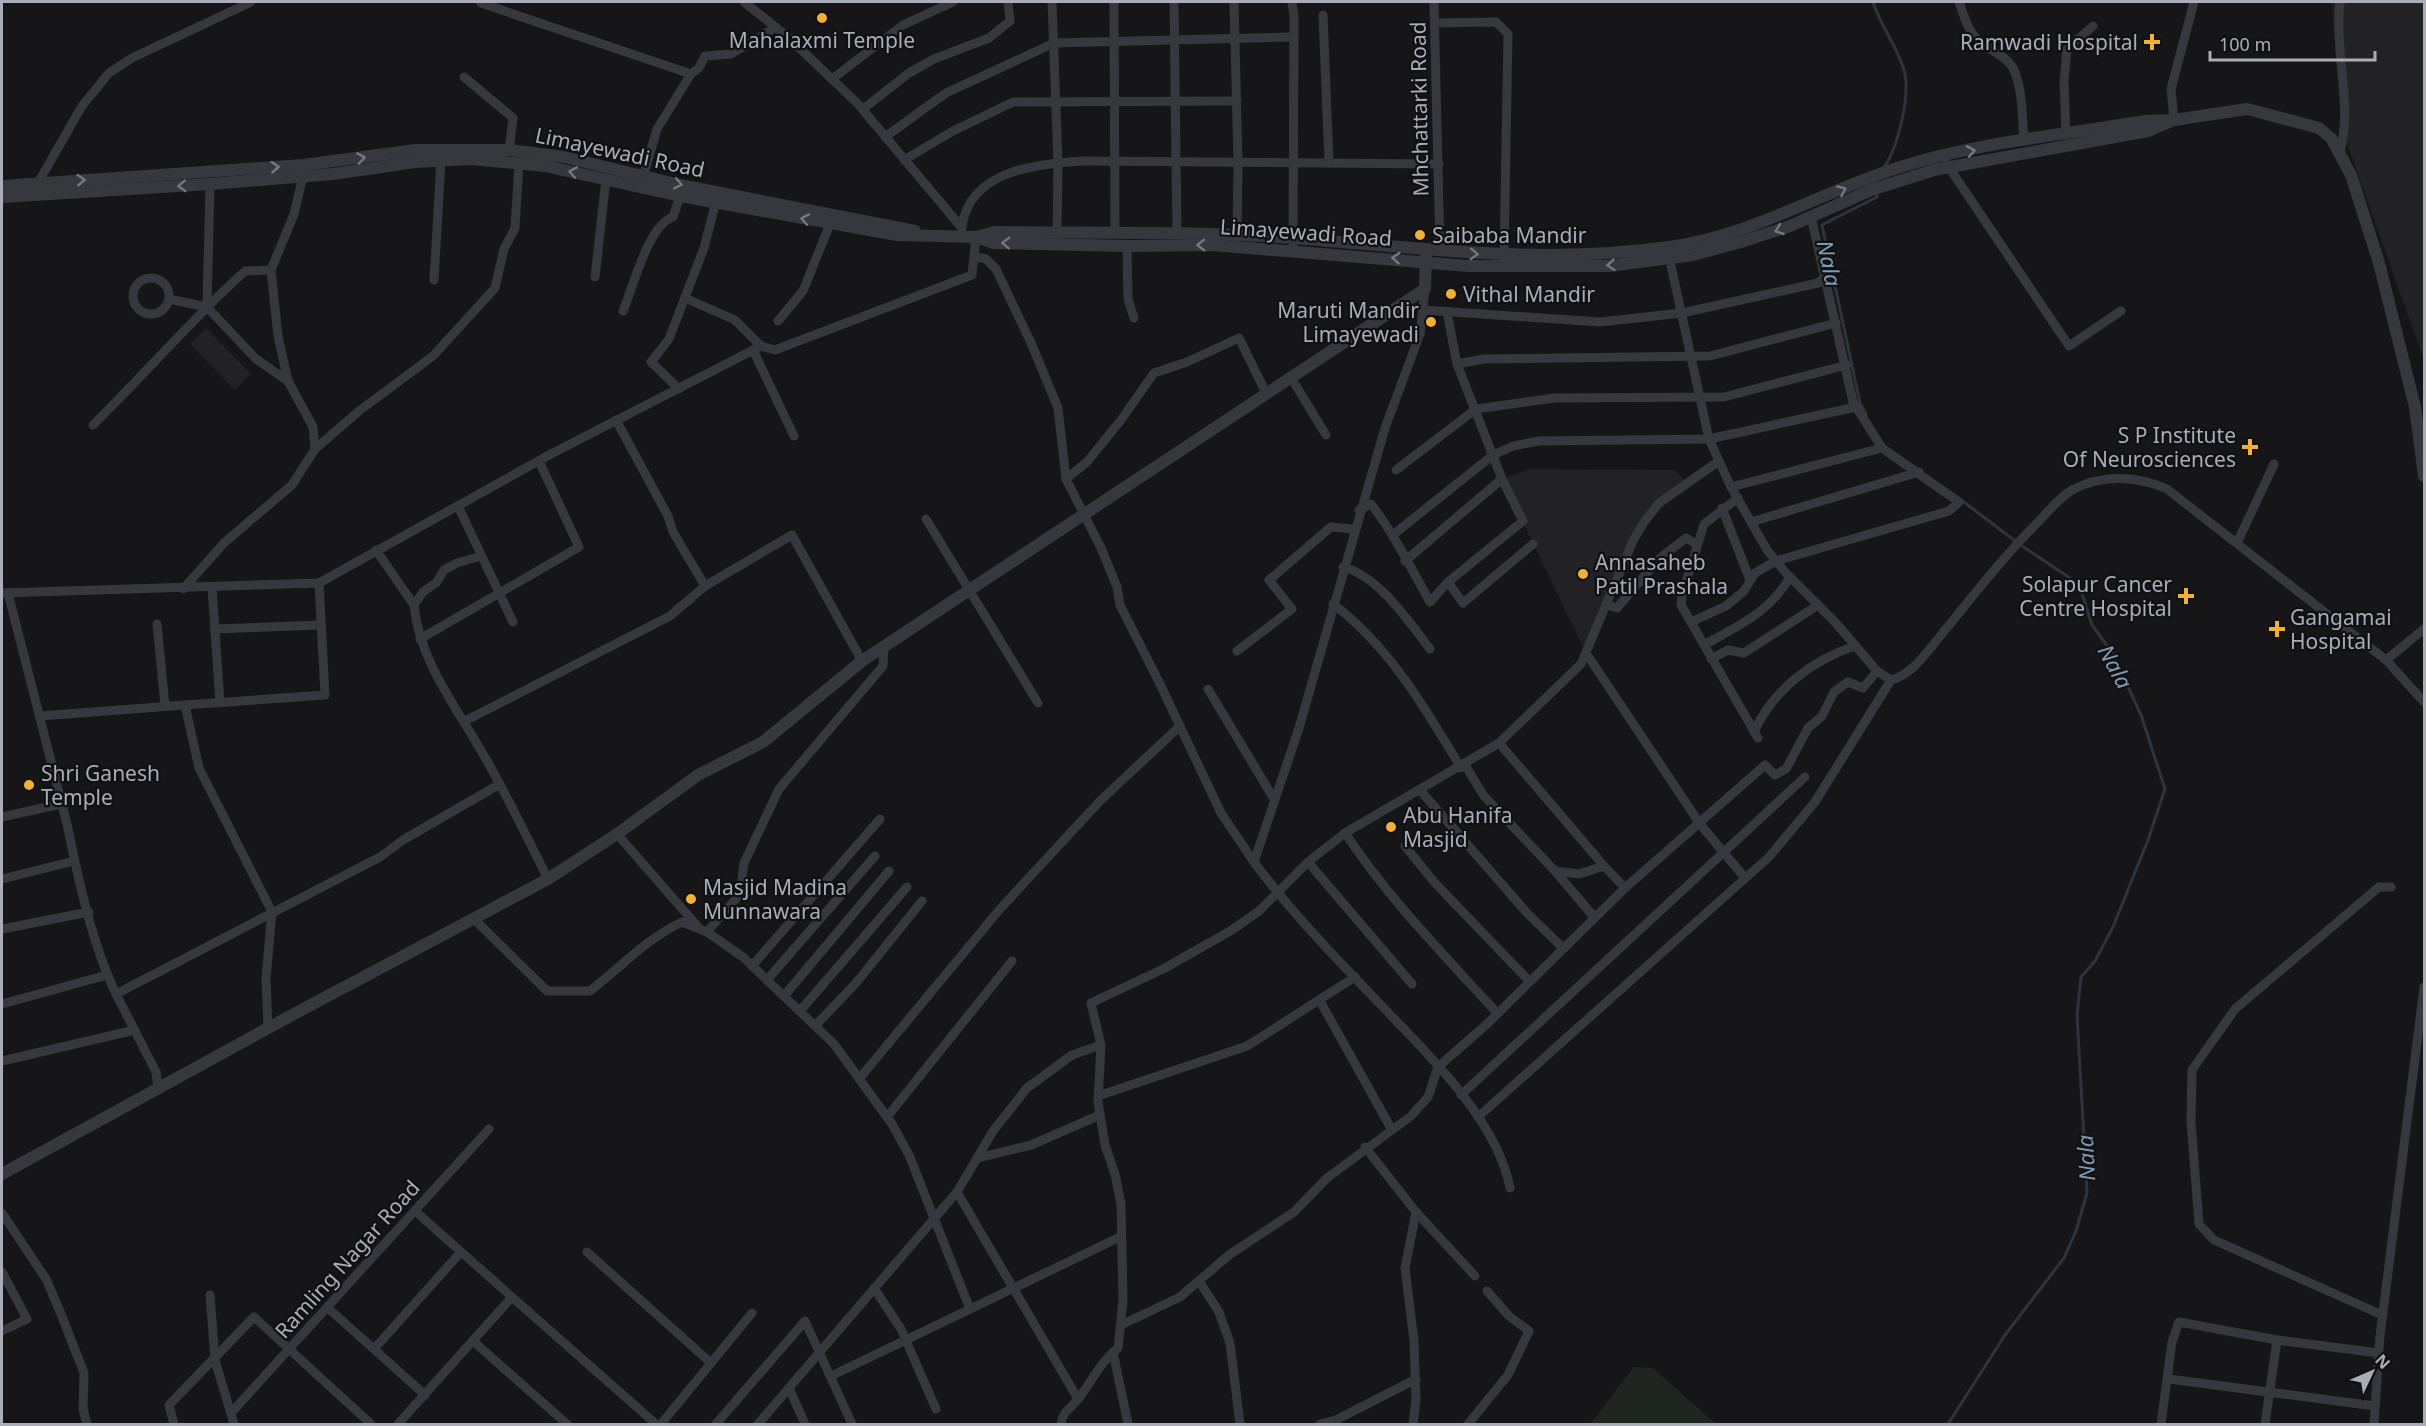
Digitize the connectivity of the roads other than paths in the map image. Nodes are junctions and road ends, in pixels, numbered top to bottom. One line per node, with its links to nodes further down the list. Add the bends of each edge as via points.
1 (251, 2): 54 (street, via 132,58 109,73 82,106)
2 (744, 2): 18 (street)
3 (953, 2): 26 (street, via 903,25)
4 (1008, 2): 31 (street, via 1010,21 989,38 909,73)
5 (1052, 2): 23 (street)
6 (1113, 2): 22 (street)
7 (1174, 2): 21 (street)
8 (1234, 2): 20 (street)
9 (1292, 2): 19 (street)
10 (1434, 2): 16 (street, Mhchattarki Road)
11 (1959, 2): 35 (street, via 1969,29 2013,67)
12 (2194, 2): 32 (street, via 2171,89)
13 (2340, 2): 37 (street, via 2338,31 2345,125)
14 (481, 3): 24 (street)
15 (1323, 15): 47 (street)
16 (1435, 23): 48 (street, Mhchattarki Road); 74 (street, via 1496,22 1508,34)
17 (2093, 26): 33 (street, via 2067,49)
18 (776, 27): 24 (street, via 731,54 705,56); 26 (street)
19 (1294, 37): 20 (street); 46 (street)
20 (1235, 38): 21 (street); 30 (street)
21 (1175, 40): 22 (street); 29 (street)
22 (1114, 42): 23 (street); 27 (street)
23 (1054, 44): 28 (street); 34 (street, via 946,93)
24 (691, 74): 52 (street, via 657,129)
25 (464, 77): 36 (street, via 513,118)
26 (832, 79): 31 (street)
27 (1115, 100): 28 (street); 29 (street); 41 (street)
28 (1055, 101): 40 (street, via 1013,102); 43 (street)
29 (1176, 101): 30 (street); 44 (street)
30 (1237, 101): 45 (street)
31 (863, 109): 34 (street)
32 (2174, 120): 33 (street); 37 (street, via 2227,110 2258,111 2319,128); 49 (street, via 2148,131)
33 (2066, 135): 35 (street)
34 (885, 137): 40 (street)
35 (2025, 141): 38 (street, one-way to 35)
36 (509, 150): 50 (street, Limayewadi Road, one-way to 36, via 416,150); 52 (street, Limayewadi Road, via 564,157)
37 (2340, 152): 117 (street, via 2379,262 2415,407)
38 (1940, 156): 49 (street); 51 (street)
39 (441, 160): 42 (street, Limayewadi Road); 50 (street, Limayewadi Road); 80 (street)
40 (904, 160): 63 (street)
41 (1116, 162): 43 (street); 44 (street); 66 (street)
42 (519, 163): 53 (street, Limayewadi Road, one-way to 42); 110 (street, via 515,228 504,249 495,288 433,356)
43 (1058, 163): 63 (street, via 1010,171 972,199 964,212); 64 (street)
44 (1178, 163): 45 (street); 67 (street)
45 (1238, 163): 46 (street); 68 (street)
46 (1294, 163): 47 (street); 70 (street)
47 (1329, 163): 48 (street)
48 (1439, 164): 72 (street, Mhchattarki Road)
49 (1949, 166): 51 (street); 87 (street, via 2069,346)
50 (303, 171): 54 (street, one-way to 50); 55 (street); 77 (street, via 294,214)
51 (1896, 175): 56 (street)
52 (644, 177): 60 (street, Limayewadi Road, one-way to 60)
53 (606, 179): 58 (street, Limayewadi Road); 78 (street)
54 (38, 183): 57 (street)
55 (210, 184): 59 (street, one-way to 59); 84 (street)
56 (1869, 184): 61 (street); 73 (street, one-way to 56)
57 (2, 186)
58 (680, 196): 60 (street, Limayewadi Road); 86 (street, via 673,217 666,219 643,254)
59 (2, 197)
60 (717, 197): 62 (street, Limayewadi Road, one-way to 60); 65 (street, Limayewadi Road, via 889,224); 82 (street, via 704,248)
61 (1810, 217): 73 (street, one-way to 73, via 1718,249); 79 (street)
62 (830, 224): 65 (street, Limayewadi Road, via 897,235); 91 (street, via 803,291)
63 (962, 231): 65 (street, Limayewadi Road); 69 (street, Limayewadi Road)
64 (1056, 232): 66 (street, Limayewadi Road); 69 (street, Limayewadi Road, via 993,232)
65 (925, 234)
66 (1115, 234): 67 (street, Limayewadi Road)
67 (1177, 234): 68 (street, Limayewadi Road)
68 (1237, 235): 70 (street, Limayewadi Road)
69 (976, 237): 71 (street, Limayewadi Road, one-way to 69, via 994,243); 76 (street)
70 (1293, 244): 71 (street, Limayewadi Road, one-way to 71); 75 (street, Limayewadi Road)
71 (1127, 246): 90 (street, via 1128,299)
72 (1440, 252): 74 (street, Limayewadi Road, one-way to 74); 75 (street, Limayewadi Road)
73 (1668, 253): 74 (street, Limayewadi Road); 75 (street, Limayewadi Road, one-way to 75, via 1609,266 1563,267 1468,266); 89 (street)
74 (1504, 255)
75 (1426, 256): 81 (street)
76 (976, 257): 93 (street, via 972,275 951,284 775,350); 118 (street, via 986,259 996,269 1054,398)
77 (271, 270): 84 (street, via 246,271); 98 (street, via 278,336)
78 (595, 277)
79 (1825, 278): 89 (street, via 1818,283); 92 (street)
80 (434, 280)
81 (1425, 289): 85 (street); 97 (street)
82 (685, 298): 93 (street, via 735,320); 99 (street, via 669,339 651,362)
83 (169, 299): 84 (street)
84 (207, 307): 98 (street, via 256,359); 105 (street)
85 (1423, 310): 88 (street); 124 (street, via 1420,334)
86 (623, 311)
87 (2121, 311)
88 (1447, 312): 89 (street, via 1600,322); 95 (street)
89 (1682, 313): 94 (street)
90 (1134, 318)
91 (778, 321)
92 (1836, 323): 94 (street, via 1710,357); 96 (street)
93 (757, 348): 99 (street); 107 (street)
94 (1692, 357): 95 (street, via 1483,359); 101 (street)
95 (1457, 364): 103 (street)
96 (1847, 365): 101 (street, via 1724,397); 102 (street)
97 (1290, 376): 100 (street); 106 (street)
98 (289, 382): 110 (street, via 313,427)
99 (679, 388): 104 (street)
100 (1266, 393): 118 (street, via 1239,338 1154,373 1087,462); 125 (street)
101 (1701, 396): 103 (street, via 1554,398); 108 (street)
102 (1856, 407): 108 (street); 109 (street)
103 (1476, 409): 111 (street); 115 (street)
104 (616, 420): 112 (street); 142 (street)
105 (93, 425)
106 (1326, 435)
107 (794, 436)
108 (1709, 439): 111 (street, via 1539,441); 113 (street)
109 (1882, 448): 116 (street); 120 (street)
110 (315, 449): 144 (street, via 292,485 224,543)
111 (1493, 455): 119 (street); 129 (street)
112 (539, 461): 122 (street); 147 (street, via 579,548)
113 (1719, 461): 120 (street); 149 (street, via 1659,503 1644,522)
114 (2274, 464): 130 (street)
115 (1396, 470)
116 (1919, 472): 127 (street); 136 (street, via 1959,502 1949,511)
117 (2424, 476)
118 (1066, 479): 125 (street)
119 (1502, 479): 135 (street); 140 (street, via 1523,521)
120 (1731, 487): 121 (street)
121 (1738, 498): 123 (street); 127 (street)
122 (458, 506): 133 (street); 134 (street)
123 (1722, 508): 132 (street, via 1704,524); 139 (street)
124 (1359, 510): 128 (street); 129 (street, via 1371,504)
125 (1086, 515): 145 (street); 178 (street, via 1117,587 1120,605)
126 (926, 519): 145 (street)
127 (1751, 522): 136 (street)
128 (1354, 529): 137 (street); 163 (street, via 1331,527 1269,580 1292,609)
129 (1394, 534): 135 (street)
130 (2236, 543): 166 (street); 169 (street, via 2167,489 2134,478 2092,482 2074,489 2023,536 1903,678)
131 (1533, 544): 140 (street, via 1463,603)
132 (1696, 544): 149 (street, via 1686,538 1660,558 1617,608); 153 (street, via 1681,605)
133 (376, 550): 141 (street); 150 (street)
134 (481, 556): 147 (street); 150 (street, via 444,570)
135 (1405, 561): 140 (street, via 1430,602)
136 (1776, 561): 138 (street); 139 (street)
137 (1343, 567): 148 (street); 162 (street, via 1355,570 1391,600)
138 (1790, 577): 151 (street); 159 (street, via 1763,611)
139 (1750, 580): 153 (street, via 1744,591 1726,606)
140 (1448, 582)
141 (319, 583): 143 (street); 155 (street)
142 (705, 586): 167 (street, via 792,535); 177 (street, via 670,616)
143 (212, 588): 144 (street); 156 (street)
144 (183, 589): 146 (street)
145 (970, 591): 161 (street); 173 (street)
146 (5, 593): 176 (street)
147 (500, 594): 152 (street); 158 (street)
148 (1333, 604): 180 (street, via 1359,624 1414,691); 184 (street, via 1299,728)
149 (1606, 604): 164 (street)
150 (414, 605): 158 (street)
151 (1818, 605): 160 (street); 165 (street, via 1744,653 1728,650)
152 (513, 621)
153 (1691, 622): 159 (street)
154 (158, 624): 175 (street)
155 (321, 625): 156 (street); 172 (street, via 325,695)
156 (215, 629): 172 (street)
157 (2424, 629): 166 (street)
158 (420, 639): 177 (street)
159 (1704, 645): 165 (street)
160 (1855, 646): 165 (street, via 1829,654 1805,671 1762,713 1756,735); 168 (street)
161 (884, 648): 167 (street); 213 (street, via 882,666 779,789 744,863 740,894)
162 (1430, 649)
163 (1237, 651)
164 (1586, 653): 179 (street, via 1581,664); 188 (street)
165 (1711, 659)
166 (2386, 660): 171 (street)
167 (862, 661): 190 (street, via 763,742 698,775)
168 (1877, 671): 169 (street); 188 (street, via 1863,688 1848,682 1834,692 1822,716 1808,728 1786,769 1775,775 1765,765)
169 (1891, 680): 200 (street, via 1815,802)
170 (1208, 689): 184 (street)
171 (2424, 702)
172 (220, 703): 174 (street)
173 (1038, 703)
174 (185, 705): 175 (street); 209 (street, via 199,768)
175 (165, 706): 176 (street)
176 (40, 716): 185 (street)
177 (465, 721): 182 (street)
178 (1180, 726): 195 (street, via 1221,813); 235 (street, via 1100,801 1008,901)
179 (1499, 743): 180 (street); 197 (street)
180 (1463, 766): 183 (street); 199 (street, via 1484,796)
181 (1805, 777): 192 (street)
182 (500, 784): 202 (street); 209 (street, via 402,840 380,857)
183 (1420, 790): 189 (street); 214 (street, via 1527,913)
184 (1274, 799): 195 (street)
185 (61, 804): 186 (street); 194 (street)
186 (2, 817)
187 (880, 819): 216 (street)
188 (1700, 824): 192 (street); 205 (street)
189 (1346, 833): 196 (street); 228 (street, via 1398,905)
190 (617, 834): 202 (street); 213 (street)
191 (1405, 846): 220 (street)
192 (1724, 854): 200 (street); 237 (street)
193 (875, 856): 219 (street)
194 (74, 861): 201 (street); 208 (street)
195 (1254, 862): 206 (street)
196 (1308, 862): 206 (street); 221 (street)
197 (1604, 866): 199 (street, via 1579,874); 205 (street)
198 (890, 871): 224 (street)
199 (1555, 871): 210 (street)
200 (1745, 878): 241 (street)
201 (2, 879)
202 (548, 879): 211 (street)
203 (907, 887): 227 (street)
204 (2391, 887): 267 (street, via 2379,887 2235,1008 2192,1070 2191,1122 2199,1224 2214,1240)
205 (1625, 888): 210 (street)
206 (1278, 894): 218 (street); 232 (street, via 1232,930 1092,1003)
207 (922, 901): 229 (street, via 856,983)
208 (89, 912): 212 (street); 217 (street)
209 (272, 912): 223 (street); 230 (street, via 267,957)
210 (1595, 918): 214 (street)
211 (474, 919): 213 (street, via 547,991 590,991 664,930 682,922); 230 (street)
212 (2, 929)
213 (704, 930): 216 (street)
214 (1563, 948): 220 (street)
215 (1012, 961): 240 (street)
216 (752, 966): 219 (street)
217 (107, 975): 223 (street); 226 (street)
218 (1355, 977): 225 (street); 234 (street)
219 (767, 980): 224 (street)
220 (1528, 981): 228 (street)
221 (1412, 984)
222 (2424, 987): 267 (street)
223 (116, 994): 231 (street)
224 (784, 996): 227 (street)
225 (1320, 1001): 238 (street, via 1247,1046); 243 (street)
226 (2, 1004)
227 (800, 1011): 229 (street)
228 (1497, 1013): 234 (street)
229 (815, 1026): 235 (street, via 834,1044)
230 (268, 1028): 236 (street)
231 (135, 1030): 233 (street); 236 (street, via 156,1072)
232 (1101, 1045): 238 (street); 245 (street, via 1072,1055 1027,1088)
233 (2, 1061)
234 (1438, 1067): 237 (street); 243 (street, via 1428,1097)
235 (859, 1079): 240 (street)
236 (158, 1088): 246 (street)
237 (1461, 1095): 241 (street)
238 (1098, 1096): 239 (street)
239 (1100, 1115): 245 (street, via 1030,1145); 253 (street, via 1121,1204)
240 (887, 1117): 252 (street, via 909,1155)
241 (1478, 1117): 247 (street, via 1506,1165)
242 (489, 1129): 249 (street, Ramling Nagar Road)
243 (1392, 1130): 244 (street)
244 (1365, 1147): 250 (street); 258 (street, via 1294,1212 1229,1255)
245 (977, 1158): 248 (street)
246 (2, 1174)
247 (1510, 1188)
248 (957, 1192): 252 (street); 259 (street)
249 (415, 1211): 254 (street); 264 (street, Ramling Nagar Road)
250 (1416, 1212): 257 (street); 281 (street, via 1406,1268)
251 (2, 1213): 290 (street, via 46,1279 84,1373 83,1409)
252 (934, 1219): 260 (street); 265 (street)
253 (1120, 1237): 259 (street); 268 (street, via 1124,1301)
254 (461, 1252): 263 (street); 274 (street)
255 (587, 1252): 279 (street)
256 (2, 1272): 269 (street, via 27,1319)
257 (1475, 1275)
258 (1199, 1281): 268 (street, via 1180,1297); 304 (street, via 1219,1312 1230,1343)
259 (1015, 1287): 265 (street); 286 (street)
260 (874, 1288): 270 (street); 275 (street)
261 (1487, 1291): 307 (street, via 1529,1331 1508,1375)
262 (210, 1295): 278 (street)
263 (512, 1297): 272 (street); 296 (street)
264 (328, 1308): 273 (street, Ramling Nagar Road); 274 (street)
265 (970, 1309): 270 (street)
266 (752, 1314): 279 (street)
267 (2382, 1315): 277 (street)
268 (1120, 1324): 276 (street, via 1118,1348)
269 (2, 1331)
270 (906, 1340): 280 (street); 288 (street)
271 (2277, 1340): 277 (street); 282 (street, via 2179,1322 2172,1342); 284 (street)
272 (473, 1341): 285 (street); 295 (street)
273 (290, 1350): 278 (street, via 254,1317); 289 (street, Ramling Nagar Road); 293 (street)
274 (374, 1350): 285 (street)
275 (820, 1352): 280 (street); 283 (street); 298 (street, via 805,1321)
276 (1113, 1352): 286 (street, via 1099,1364); 303 (street)
277 (2379, 1353): 287 (street)
278 (215, 1360): 289 (street); 291 (street, via 169,1405)
279 (711, 1363): 297 (street)
280 (831, 1376): 301 (street)
281 (1416, 1379): 305 (street); 306 (street)
282 (2169, 1379): 284 (street); 308 (street)
283 (789, 1388): 299 (street); 300 (street)
284 (2270, 1392): 287 (street); 309 (street)
285 (425, 1395): 294 (street)
286 (1078, 1399): 302 (street, via 1062,1414)
287 (2375, 1406): 310 (street)
288 (936, 1409)
289 (231, 1413): 292 (street)
290 (87, 1425)
291 (174, 1425)
292 (234, 1425)
293 (371, 1425)
294 (398, 1425)
295 (567, 1425)
296 (656, 1425)
297 (662, 1425)
298 (716, 1425)
299 (758, 1425)
300 (805, 1425)
301 (852, 1425)
302 (1061, 1425)
303 (1128, 1425)
304 (1240, 1425)
305 (1320, 1425)
306 (1413, 1425)
307 (1468, 1425)
308 (2161, 1425)
309 (2265, 1425)
310 (2374, 1425)

